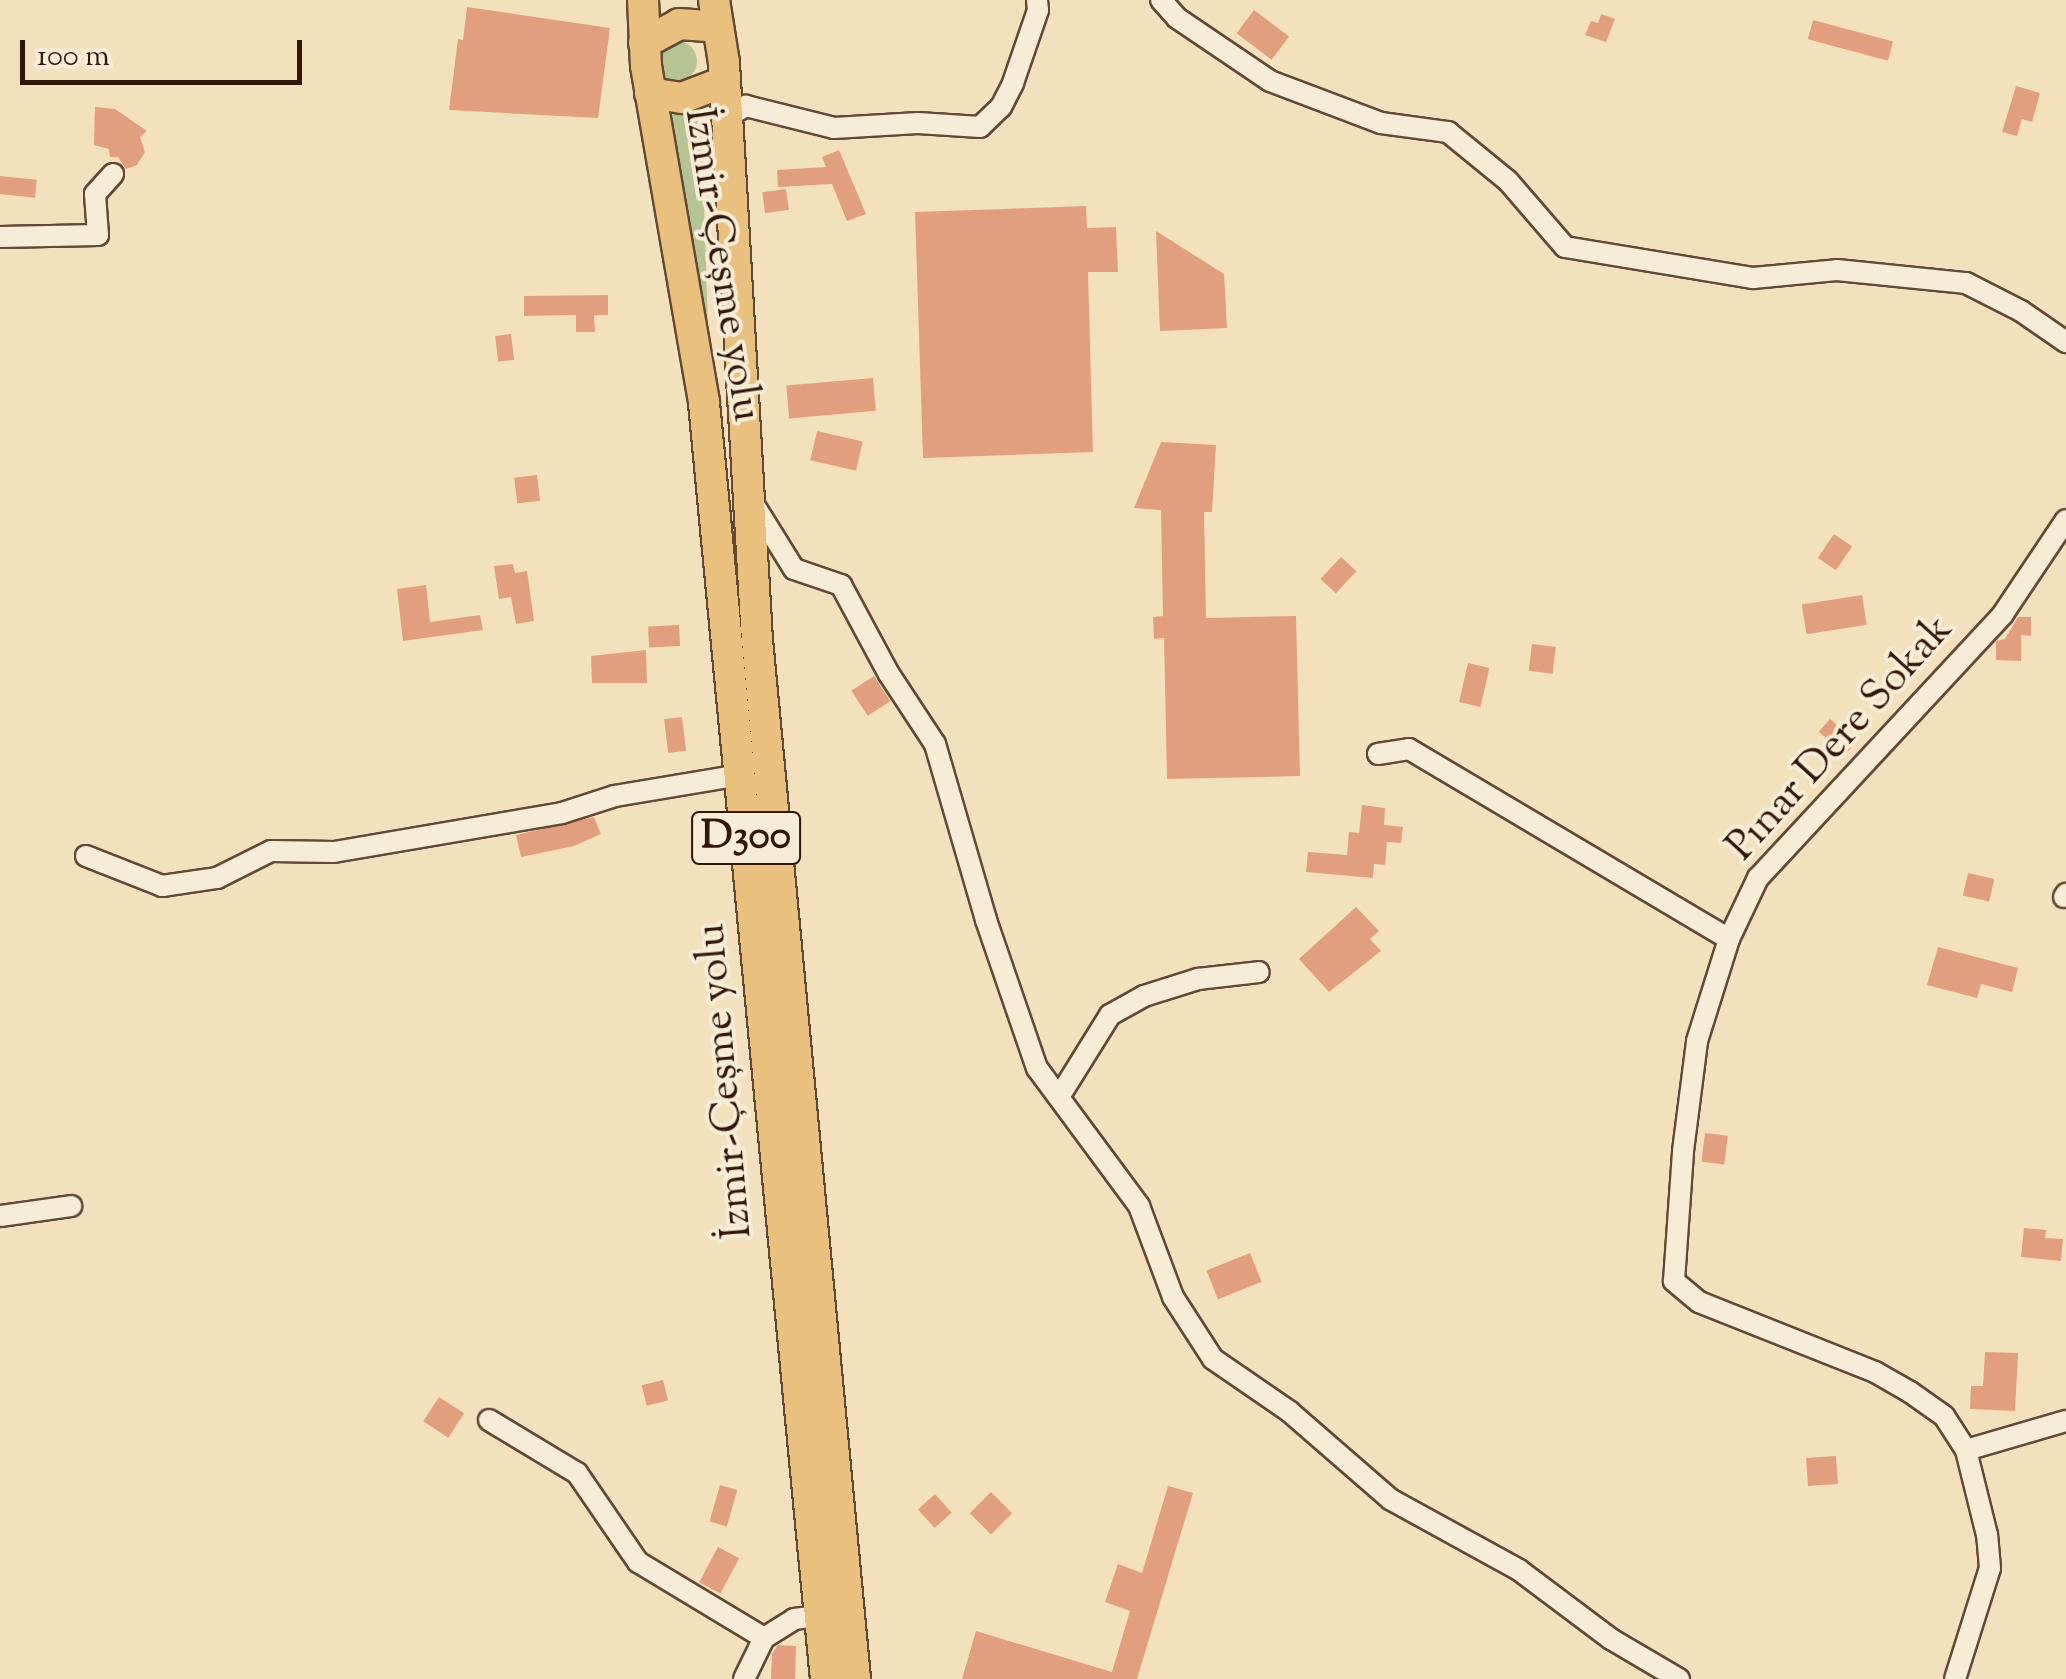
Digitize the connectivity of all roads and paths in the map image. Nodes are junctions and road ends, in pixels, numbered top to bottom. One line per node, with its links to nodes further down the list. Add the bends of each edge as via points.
1 (642, 0): 5 (highway, İzmir-Çeşme yolu / D300)
2 (1037, 0): 8 (street, via 1013,83 980,128 834,128 746,106)
3 (1161, 0): 11 (street, via 1270,82 1381,123 1448,132 1508,181 1565,247 1753,278 1838,270 1966,283)
4 (716, 14): 5 (highway); 6 (highway, İzmir-Çeşme yolu / D300)
5 (644, 43): 7 (highway, İzmir-Çeşme yolu / D300)
6 (724, 82): 7 (highway, via 682,98); 8 (highway, İzmir-Çeşme yolu / D300)
7 (650, 93): 15 (highway, İzmir-Çeşme yolu / D300, via 704,404)
8 (724, 119): 12 (highway, İzmir-Çeşme yolu / D300)
9 (112, 174): 10 (street, via 95,194 98,235)
10 (0, 237)
11 (2066, 342)
12 (748, 494): 19 (street, via 794,569 842,585 936,744 1037,1068); 29 (highway, İzmir-Çeşme yolu / D300)
13 (2066, 520): 17 (street, Pınar Dere Sokak, via 2003,614 1758,878)
14 (1378, 754): 17 (street, via 1409,749)
15 (740, 775): 16 (street, via 334,852 271,851 217,878 162,886); 25 (highway, İzmir-Çeşme yolu / D300)
16 (86, 856)
17 (1728, 939): 24 (street, Pınar Dere Sokak, via 1697,1041 1674,1281 1699,1302 1910,1392 1944,1416)
18 (1258, 972): 19 (street, via 1198,979 1110,1015)
19 (1058, 1097): 30 (street, via 1139,1206 1173,1297 1213,1359 1290,1412 1390,1499 1519,1570)
20 (71, 1206): 21 (street)
21 (0, 1216)
22 (489, 1420): 26 (street, via 577,1473 638,1562)
23 (2066, 1421): 24 (street)
24 (1966, 1450): 31 (street, Pınar Dere Sokak, via 1990,1568)
25 (820, 1616): 26 (street, via 794,1620); 28 (highway, İzmir-Çeşme yolu / D300)
26 (764, 1638): 27 (street)
27 (744, 1679)
28 (826, 1679)
29 (855, 1679)
30 (1679, 1679)
31 (1955, 1679)

